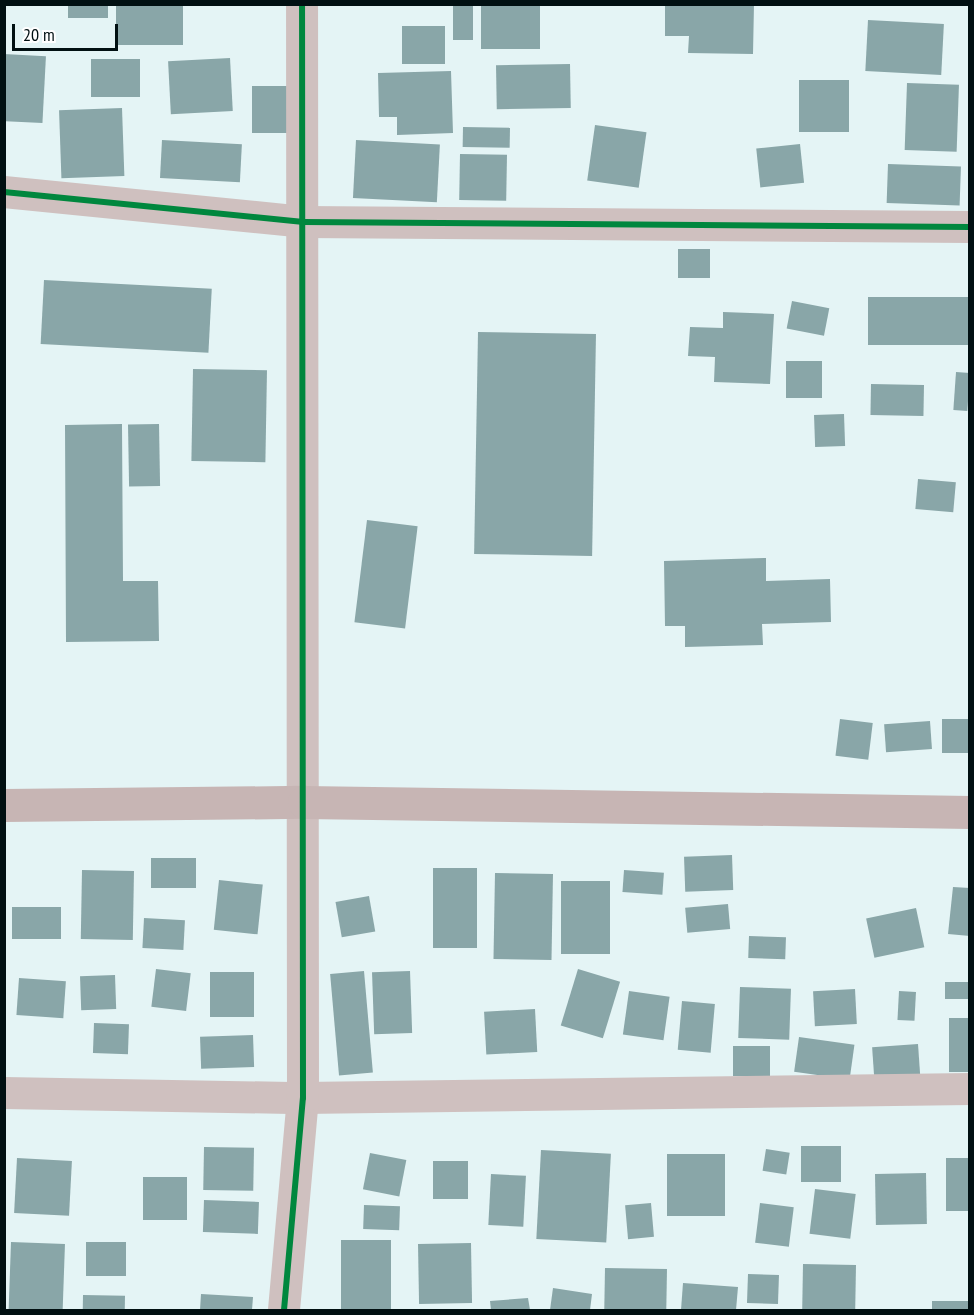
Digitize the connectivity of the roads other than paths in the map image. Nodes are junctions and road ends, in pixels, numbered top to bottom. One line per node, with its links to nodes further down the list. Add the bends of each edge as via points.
1 (302, 4): 3 (street)
2 (4, 192): 3 (street)
3 (303, 222): 4 (street); 5 (street)
4 (969, 227)
5 (304, 802): 6 (main road); 7 (main road); 10 (street)
6 (4, 805)
7 (969, 812)
8 (969, 1089): 10 (street)
9 (4, 1093): 10 (street)
10 (303, 1098): 11 (street)
11 (284, 1311)

